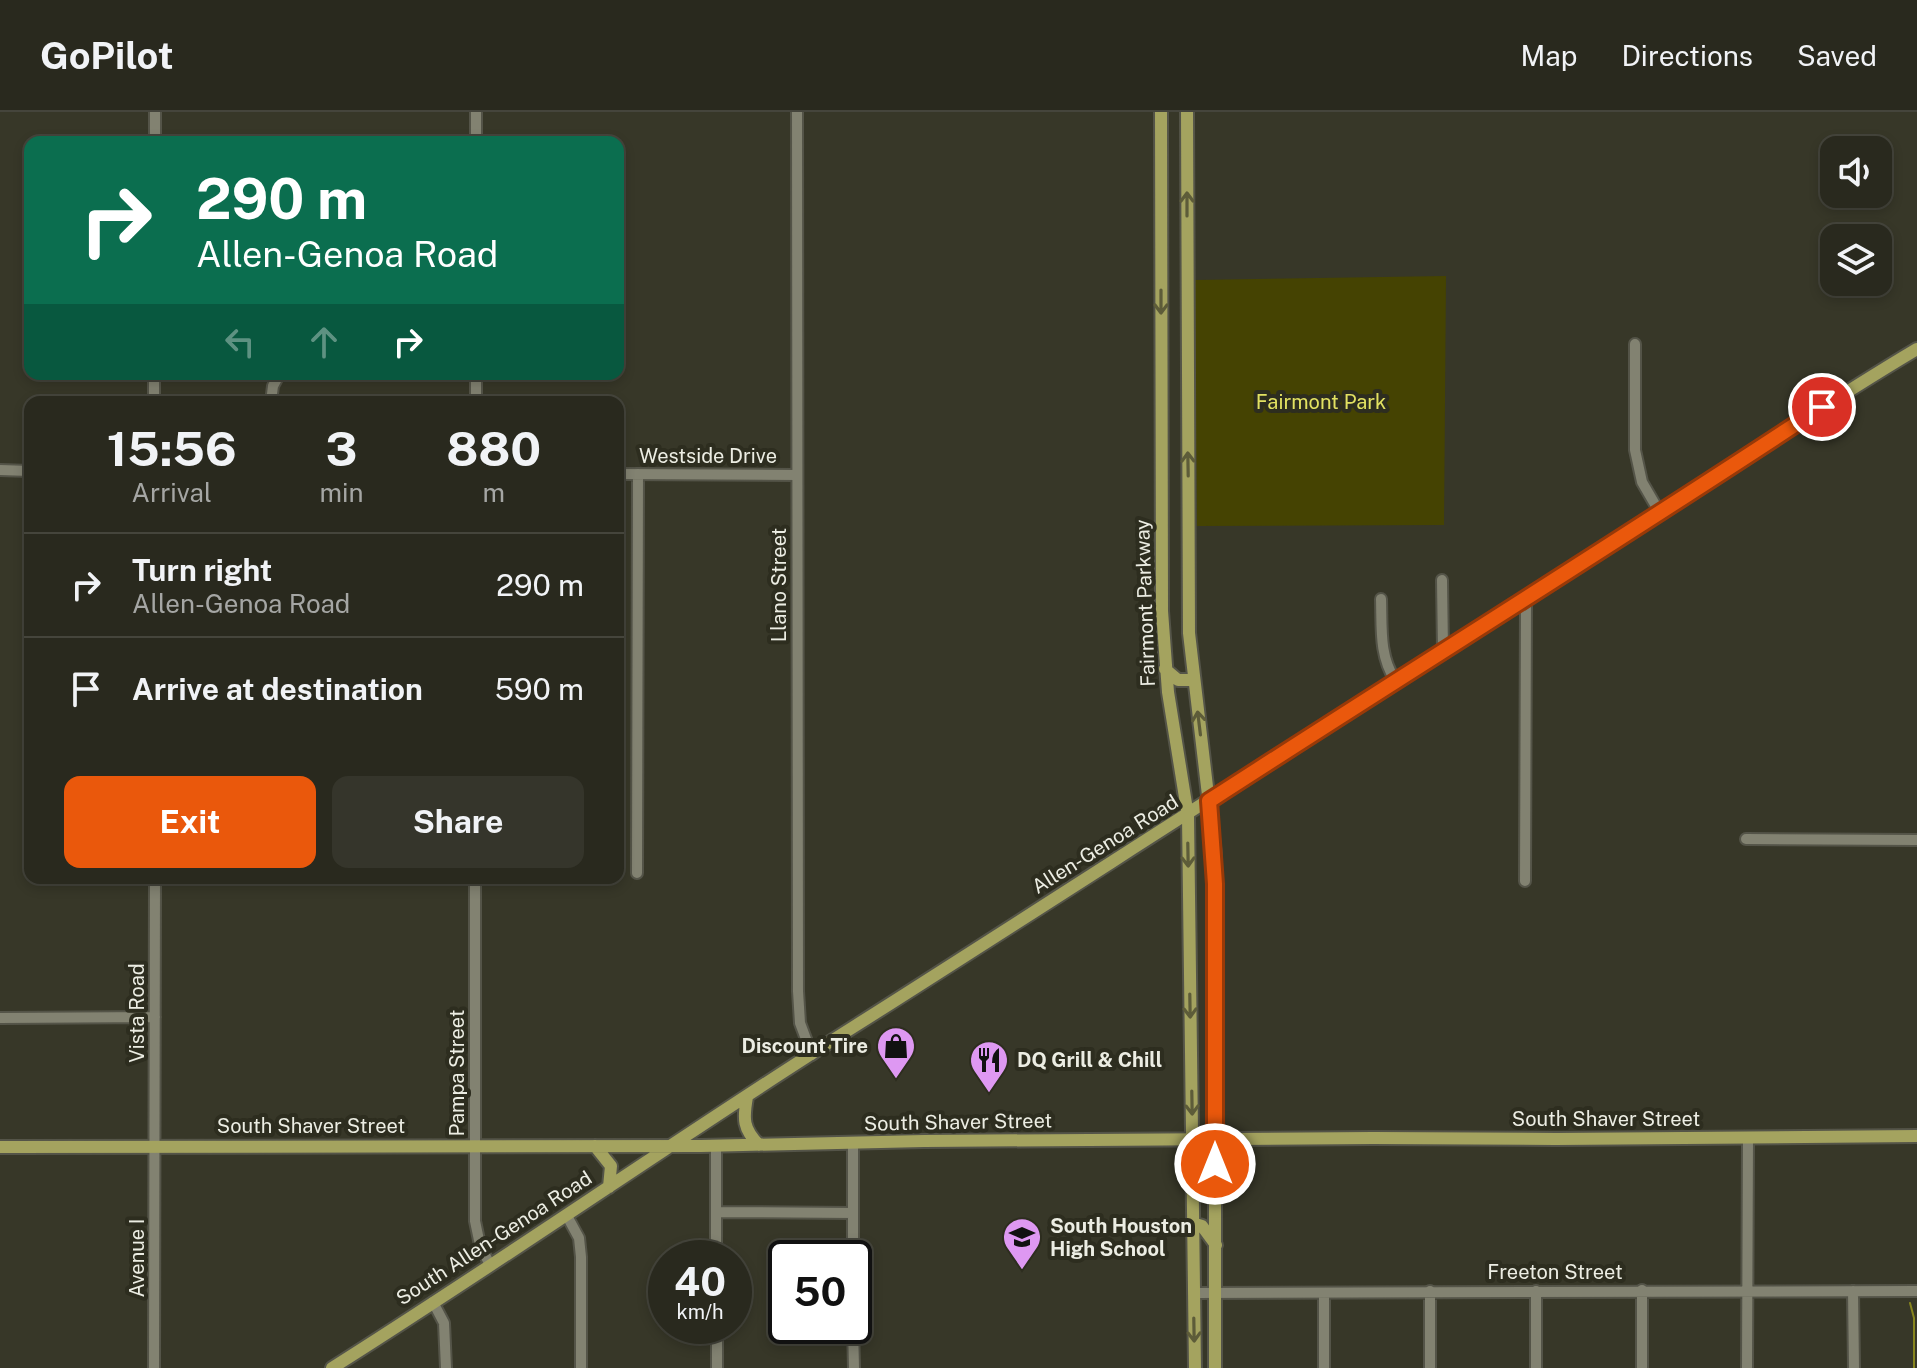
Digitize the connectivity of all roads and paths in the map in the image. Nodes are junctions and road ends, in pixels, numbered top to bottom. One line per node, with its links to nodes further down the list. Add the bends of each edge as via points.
1 (155, 112): 6 (street)
2 (476, 112): 7 (street)
3 (797, 112): 18 (street, Llano Street)
4 (1161, 112): 9 (main road, Fairmont Parkway)
5 (1187, 112): 8 (main road, one-way to 5)
6 (155, 136)
7 (476, 136)
8 (1187, 264): 9 (main road); 12 (main road)
9 (1161, 265): 13 (main road, Fairmont Parkway, one-way to 13)
10 (1635, 344): 19 (street, via 1635,450 1642,482)
11 (1917, 349): 19 (main road, Allen-Genoa Road)
12 (1187, 411): 13 (main road); 25 (main road, one-way to 12)
13 (1162, 412): 24 (main road, Fairmont Parkway)
14 (0, 470): 15 (street)
15 (24, 471)
16 (624, 474): 17 (street, Westside Drive)
17 (638, 474): 18 (street, Westside Drive); 31 (street)
18 (797, 475): 39 (street, Llano Street, via 798,991 800,1023)
19 (1660, 513): 22 (main road, Allen-Genoa Road)
20 (1442, 580): 23 (street)
21 (1381, 599): 26 (street, via 1383,650)
22 (1526, 600): 23 (main road, Allen-Genoa Road); 32 (street)
23 (1443, 650): 26 (main road, Allen-Genoa Road)
24 (1165, 669): 25 (main road, via 1174,679); 28 (main road, Fairmont Parkway)
25 (1194, 680): 27 (main road, one-way to 25)
26 (1395, 680): 27 (main road, Allen-Genoa Road)
27 (1209, 801): 28 (main road, Allen-Genoa Road); 35 (main road)
28 (1188, 816): 36 (main road, Fairmont Parkway, one-way to 36); 39 (main road, Allen-Genoa Road)
29 (1746, 839): 30 (street)
30 (1917, 840)
31 (637, 873)
32 (1525, 881)
33 (155, 884): 37 (street, Vista Road)
34 (475, 884): 47 (street, Pampa Street)
35 (1215, 945): 36 (main road); 44 (main road)
36 (1189, 946): 43 (main road, Fairmont Parkway, one-way to 43)
37 (155, 1017): 38 (street); 52 (street, Vista Road)
38 (0, 1018)
39 (812, 1055): 40 (main road, Allen-Genoa Road)
40 (747, 1097): 46 (main road, Allen-Genoa Road); 49 (main road, via 745,1125)
41 (1917, 1136): 42 (main road, South Shaver Street)
42 (1748, 1138): 44 (main road, South Shaver Street); 63 (street)
43 (1192, 1140): 44 (main road, South Shaver Street); 45 (main road, South Shaver Street); 57 (main road, Fairmont Parkway)
44 (1215, 1140): 60 (main road)
45 (853, 1143): 49 (main road, South Shaver Street); 55 (street)
46 (676, 1144): 48 (main road, South Shaver Street); 50 (main road, South Shaver Street); 53 (main road, South Allen-Genoa Road)
47 (474, 1145): 50 (main road, South Shaver Street); 52 (main road, South Shaver Street); 61 (street, Pampa Street, via 476,1234)
48 (716, 1145): 49 (main road, South Shaver Street); 54 (street)
49 (759, 1145)
50 (595, 1146): 53 (main road, via 611,1166)
51 (0, 1147): 52 (main road, South Shaver Street)
52 (155, 1147): 75 (street, Avenue I)
53 (609, 1187): 56 (main road, South Allen-Genoa Road)
54 (716, 1212): 55 (street); 58 (street)
55 (853, 1213): 59 (street)
56 (567, 1216): 61 (main road, South Allen-Genoa Road); 77 (street, via 579,1238 581,1257)
57 (1192, 1223): 60 (main road, via 1202,1226); 68 (main road, Fairmont Parkway)
58 (716, 1240)
59 (853, 1240)
60 (1216, 1245): 69 (main road)
61 (490, 1265): 71 (main road, South Allen-Genoa Road)
62 (1642, 1290): 63 (street, Freeton Street); 65 (street, Freeton Street); 85 (street)
63 (1748, 1290): 66 (street, Freeton Street); 86 (street)
64 (1430, 1291): 65 (street, Freeton Street); 70 (street, Freeton Street); 83 (street)
65 (1536, 1291): 84 (street)
66 (1853, 1291): 67 (street, Freeton Street); 87 (street)
67 (1917, 1291)
68 (1194, 1293): 69 (street, Freeton Street); 80 (main road, Fairmont Parkway, one-way to 80)
69 (1216, 1293): 70 (street, Freeton Street); 81 (main road)
70 (1324, 1293): 82 (street)
71 (433, 1302): 74 (main road, South Allen-Genoa Road); 76 (street, via 444,1323)
72 (717, 1344): 78 (street)
73 (853, 1344): 79 (street)
74 (338, 1366)
75 (154, 1368)
76 (446, 1368)
77 (581, 1368)
78 (717, 1368)
79 (854, 1368)
80 (1195, 1368)
81 (1215, 1368)
82 (1324, 1368)
83 (1430, 1368)
84 (1536, 1368)
85 (1642, 1368)
86 (1747, 1368)
87 (1854, 1368)

